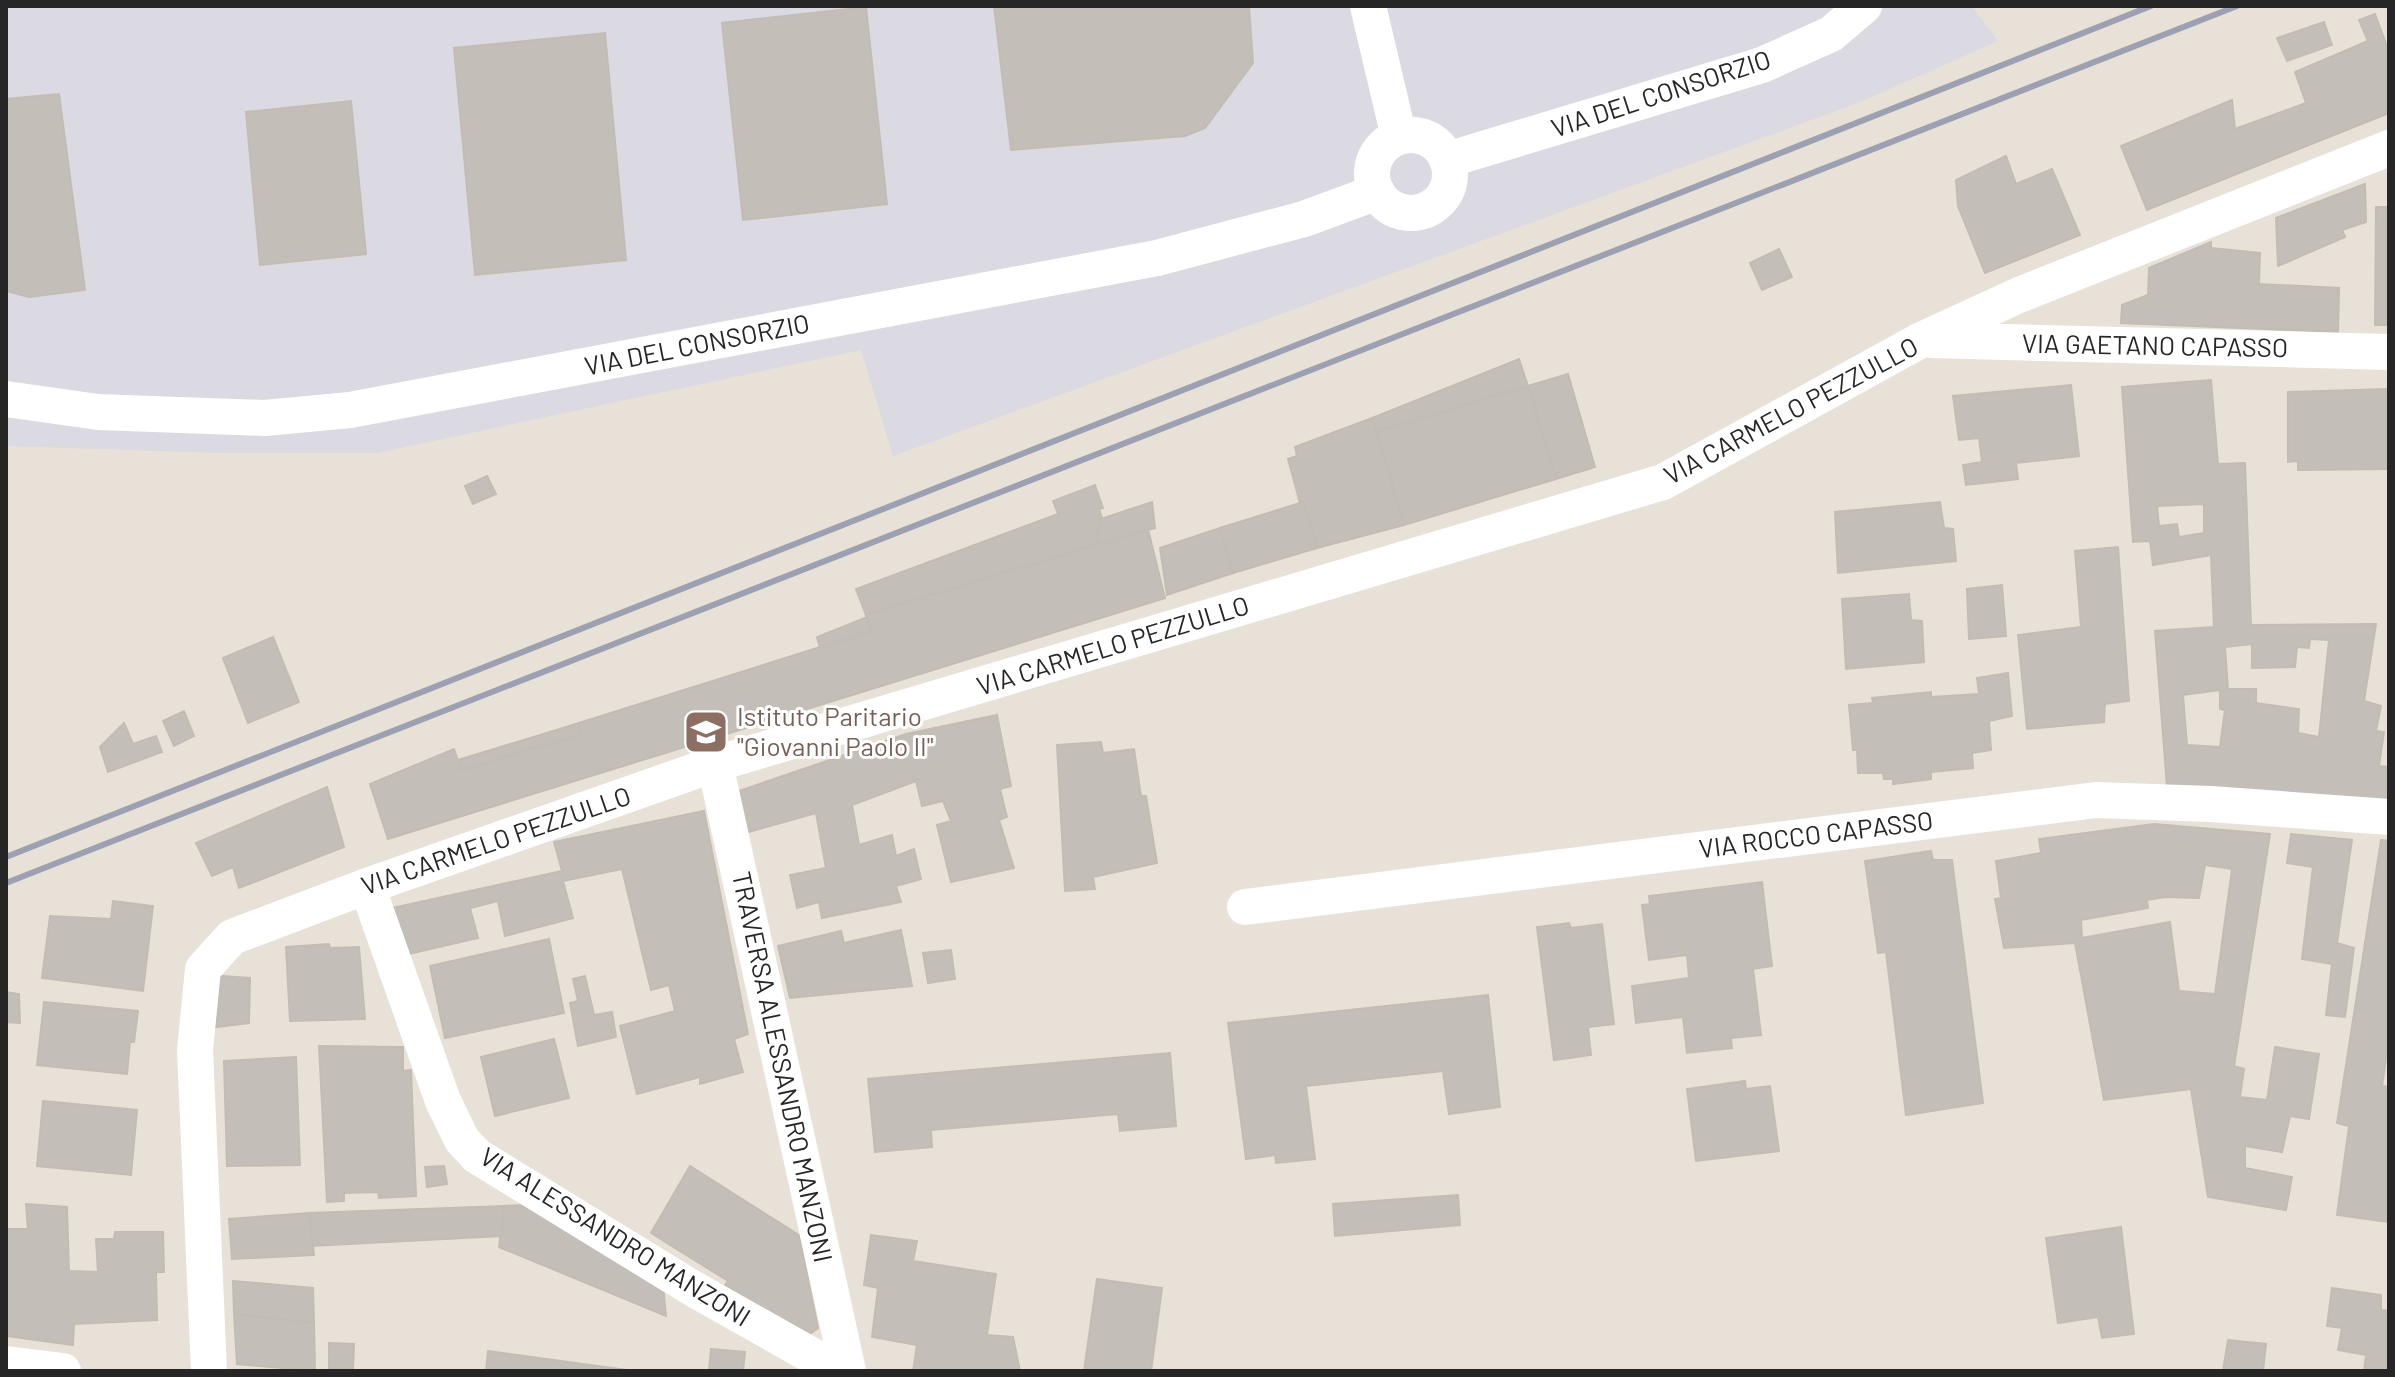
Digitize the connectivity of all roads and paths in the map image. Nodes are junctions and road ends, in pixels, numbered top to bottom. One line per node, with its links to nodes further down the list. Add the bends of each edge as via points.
1 (1368, 6): 3 (street)
2 (1864, 6): 5 (street, VIA DEL CONSORZIO, via 1831,34 1762,65)
3 (1399, 137): 5 (street, via 1423,136); 6 (street, via 1378,153 1372,179)
4 (2389, 148): 7 (street, VIA CARMELO PEZZULLO, via 2019,295)
5 (1447, 160): 6 (street, via 1450,172 1444,194 1423,211 1396,210)
6 (1377, 192): 9 (street, VIA DEL CONSORZIO, via 1304,219 1157,258 350,410 250,418 98,412)
7 (1921, 340): 8 (street, VIA GAETANO CAPASSO); 10 (street, VIA CARMELO PEZZULLO, via 1663,482)
8 (2389, 352)
9 (6, 399)
10 (715, 764): 12 (street, VIA CARMELO PEZZULLO); 18 (street, TRAVERSA ALESSANDRO MANZONI)
11 (2389, 817): 13 (street, VIA ROCCO CAPASSO, via 2096,800)
12 (367, 886): 16 (street, VIA CARMELO PEZZULLO, via 232,937 203,969 195,1050); 17 (street, VIA ALESSANDRO MANZONI, via 443,1101 462,1140 477,1156)
13 (1245, 907)
14 (6, 1364): 15 (street)
15 (63, 1371)
16 (209, 1371)
17 (839, 1371)
18 (848, 1371)

